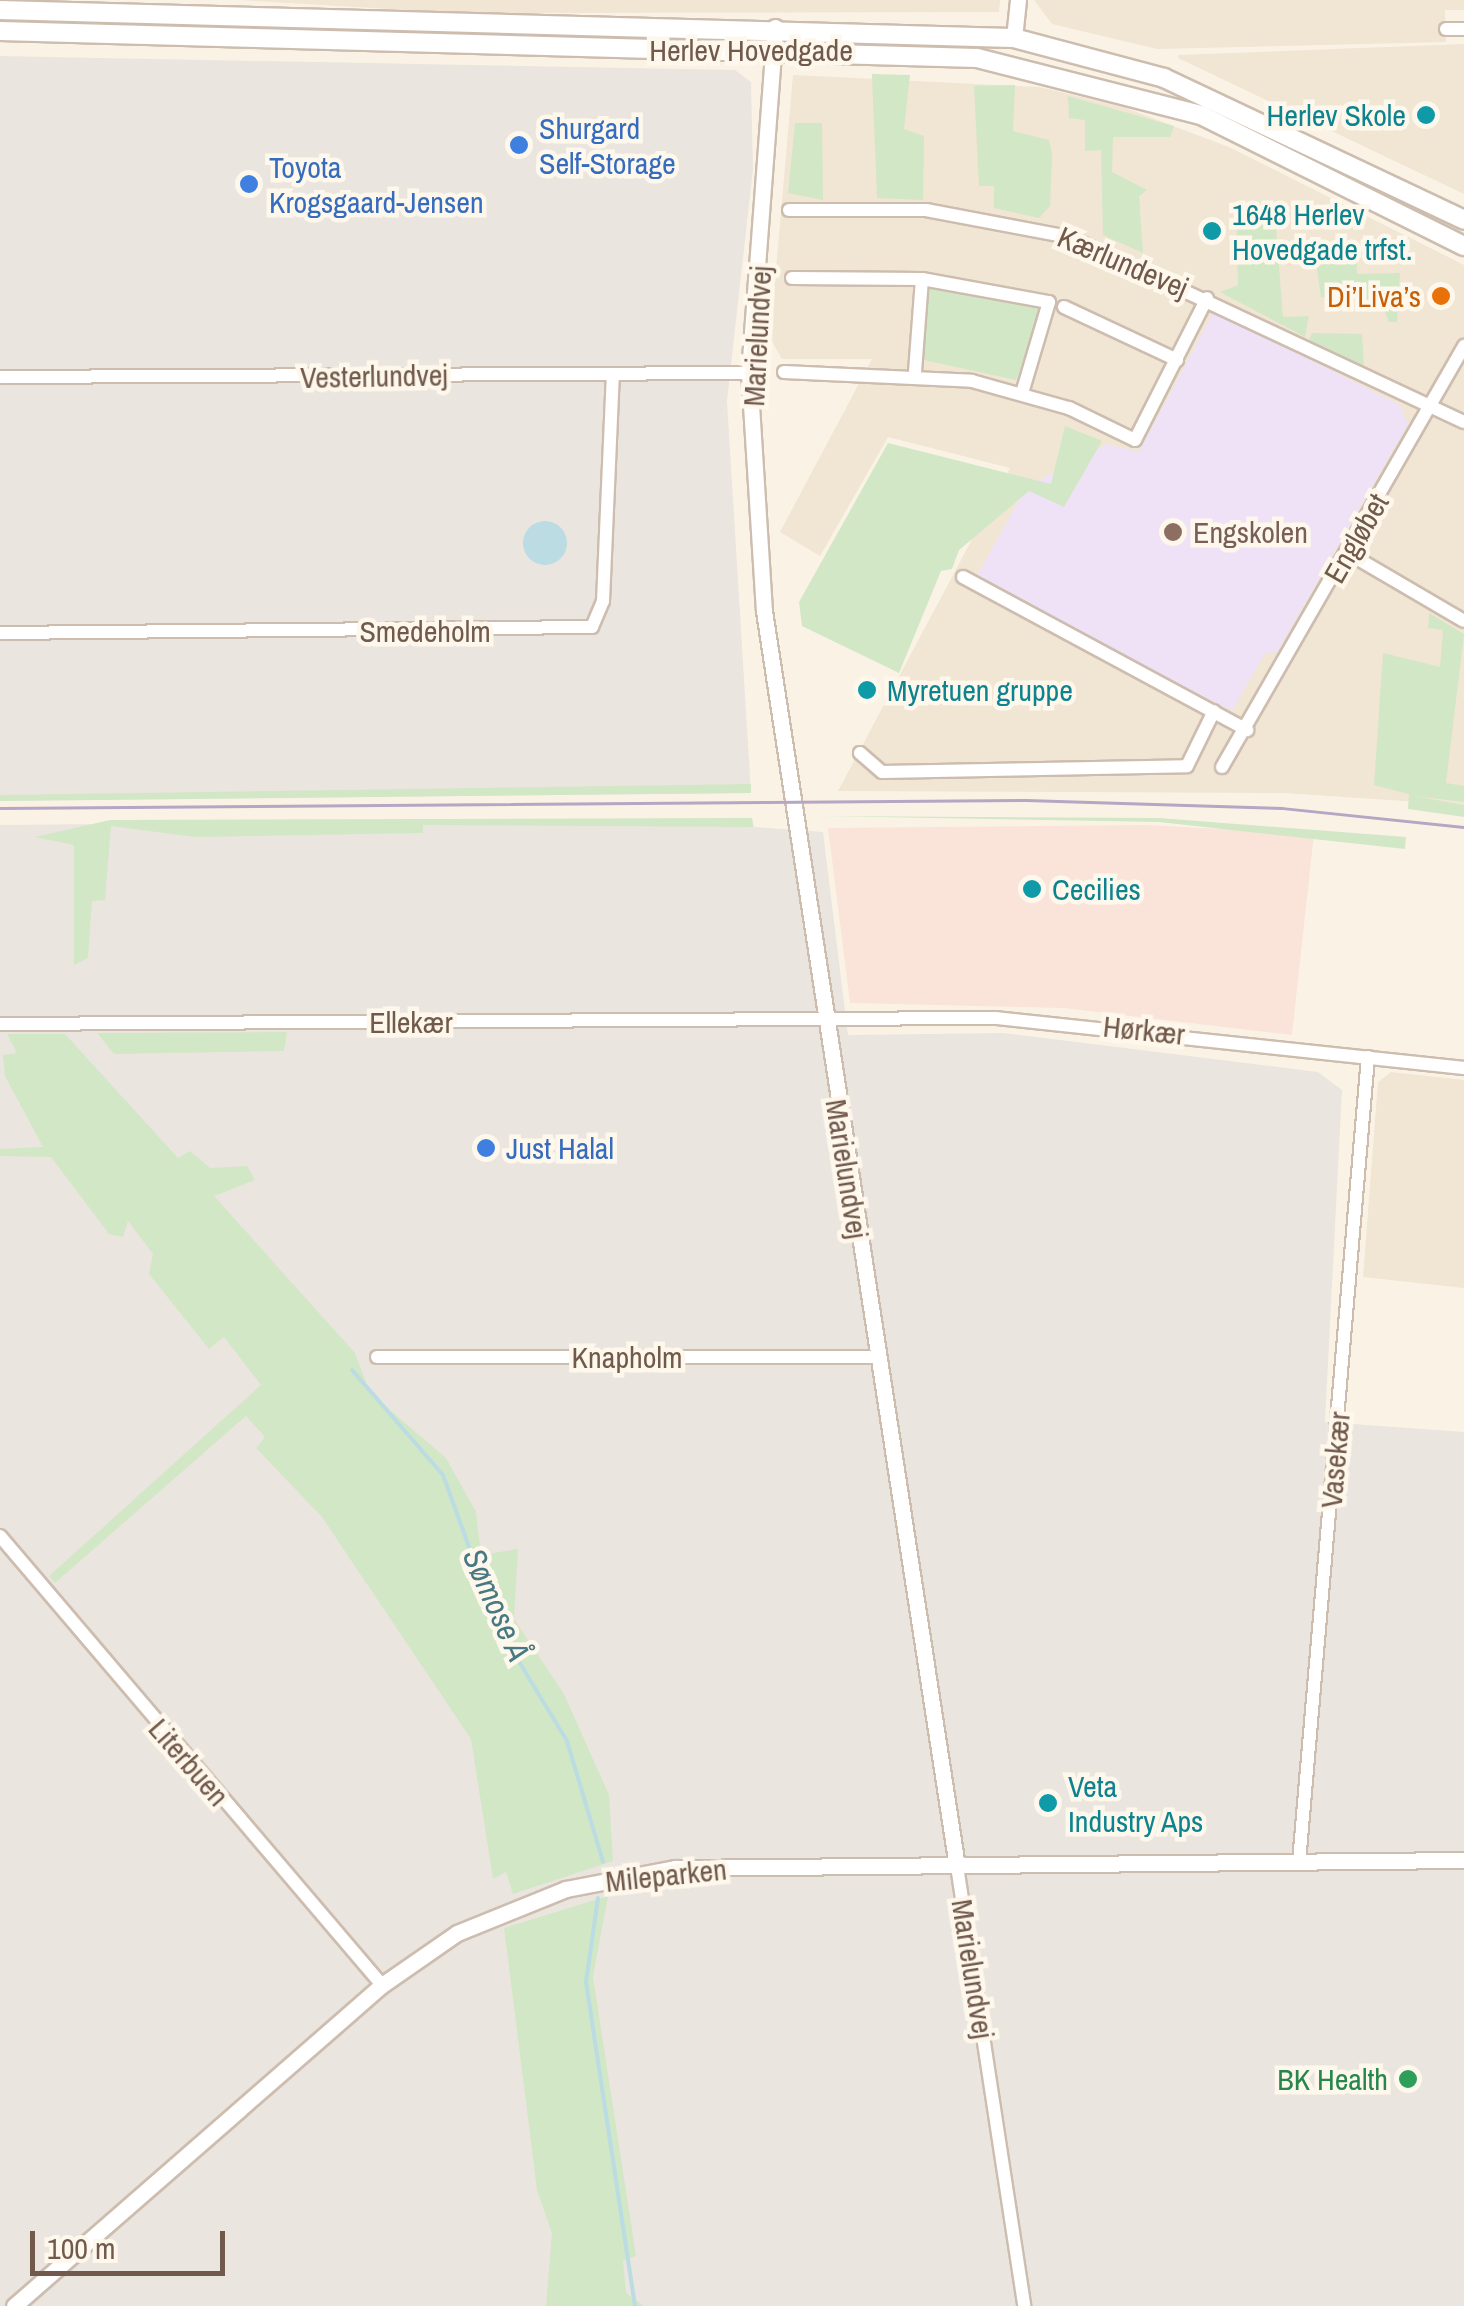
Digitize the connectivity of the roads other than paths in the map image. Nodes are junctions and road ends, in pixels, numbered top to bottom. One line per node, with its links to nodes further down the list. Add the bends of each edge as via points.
1 (1018, 0): 7 (street)
2 (0, 10): 3 (main road, Herlev Hovedgade, via 390,28)
3 (776, 27): 7 (main road, Herlev Hovedgade); 8 (street, Marielundvej)
4 (1446, 29): 5 (street)
5 (1464, 29)
6 (0, 31): 8 (main road, Herlev Hovedgade)
7 (1014, 38): 9 (street); 11 (main road, Herlev Hovedgade, via 1164,78)
8 (776, 51): 9 (main road, Herlev Hovedgade, via 888,50); 21 (street, Marielundvej)
9 (1014, 64): 12 (main road, Herlev Hovedgade, via 1200,115)
10 (789, 210): 15 (street, Kærlundevej, via 997,219 1115,252)
11 (1464, 220)
12 (1464, 246)
13 (792, 278): 14 (street)
14 (922, 279): 20 (street); 24 (street, via 1049,302)
15 (1207, 298): 18 (street); 25 (street, Kærlundevej)
16 (1064, 307): 18 (street)
17 (1464, 346): 25 (street, Engløbet)
18 (1177, 360): 24 (street, via 1134,440)
19 (784, 372): 20 (street)
20 (915, 372): 24 (street)
21 (749, 373): 22 (street, Vesterlundvej); 35 (street, Marielundvej, via 764,610)
22 (613, 374): 23 (street, Vesterlundvej); 30 (street, Smedeholm, via 603,601 592,626)
23 (0, 378)
24 (1022, 392)
25 (1432, 408): 26 (street, Kærlundevej); 27 (street, Engløbet)
26 (1464, 422)
27 (1348, 553): 29 (street); 32 (street, Engløbet)
28 (963, 577): 31 (street)
29 (1464, 621)
30 (0, 634)
31 (1214, 711): 32 (street); 33 (street, via 1187,766 882,772)
32 (1247, 730): 34 (street, Engløbet)
33 (860, 754)
34 (1222, 768)
35 (822, 1020): 36 (street, Ellekær); 37 (street, Hørkær, via 1058,1020); 39 (street, Marielundvej)
36 (0, 1024)
37 (1368, 1057): 38 (street, Hørkær); 43 (street, Vasekær)
38 (1464, 1068)
39 (877, 1356): 40 (street, Knapholm); 44 (street, Marielundvej)
40 (376, 1357)
41 (0, 1536): 45 (street, Literbuen)
42 (1464, 1860): 43 (street, Mileparken)
43 (1299, 1862): 44 (street, Mileparken)
44 (958, 1866): 45 (street, Mileparken, via 624,1875 494,1916); 47 (street, Marielundvej)
45 (382, 1985): 46 (street, Mileparken)
46 (14, 2306)
47 (1024, 2306)

